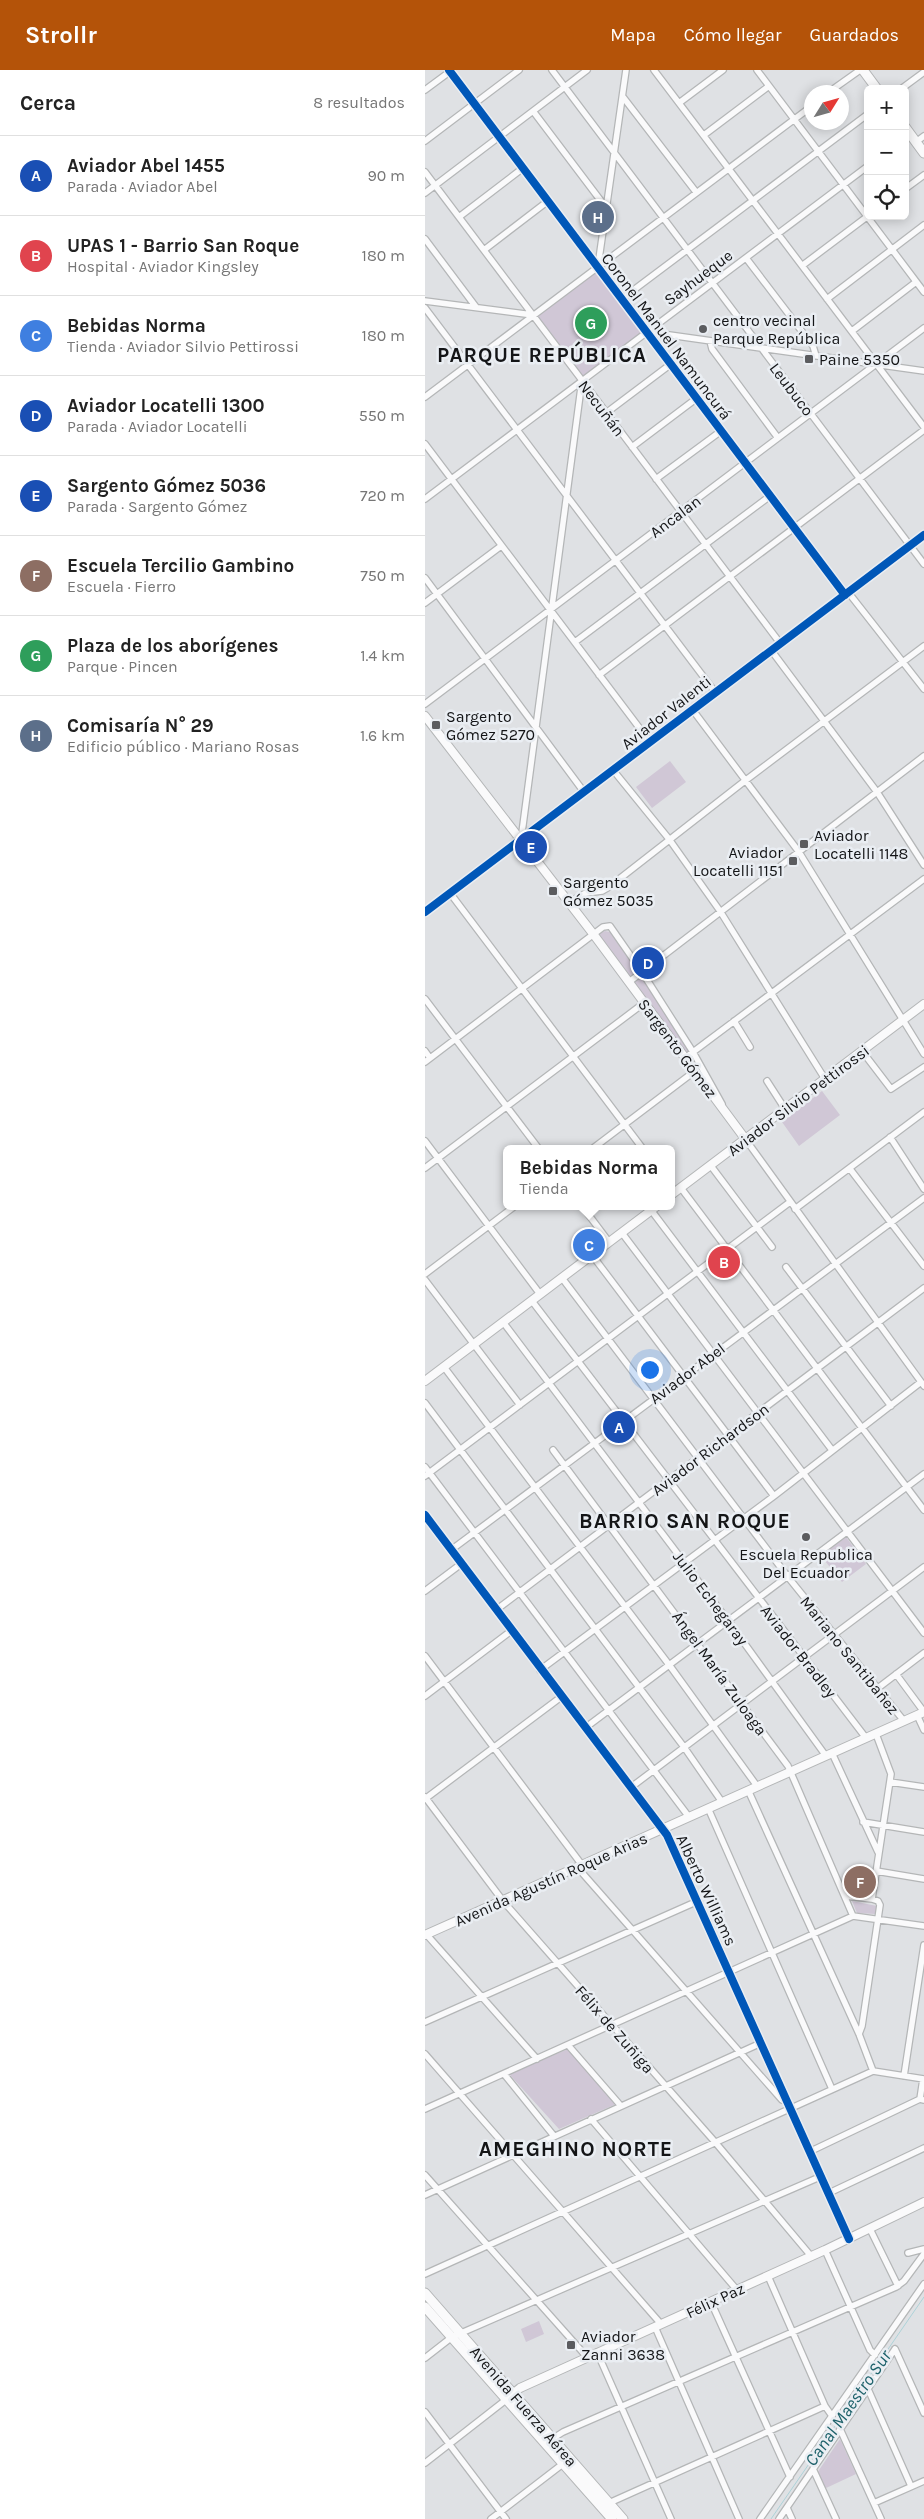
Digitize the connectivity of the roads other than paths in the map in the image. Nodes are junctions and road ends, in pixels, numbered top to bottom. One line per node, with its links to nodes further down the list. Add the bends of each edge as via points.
1 (450, 70): 16 (street); 19 (street, Coronel Manuel Namuncurá)
2 (519, 70): 19 (street)
3 (552, 70): 15 (street, Leubuco)
4 (587, 70): 15 (street)
5 (626, 70): 17 (street)
6 (654, 70): 18 (street)
7 (723, 70): 18 (street)
8 (757, 70): 14 (street)
9 (861, 70): 11 (street); 12 (main road)
10 (924, 72): 13 (street)
11 (839, 85)
12 (874, 85)
13 (906, 85)
14 (769, 86): 23 (street); 24 (street)
15 (565, 87): 20 (street); 30 (street, Leubuco)
16 (425, 90)
17 (623, 97): 30 (street); 42 (street)
18 (679, 103): 24 (street)
19 (474, 104): 26 (street, Coronel Manuel Namuncurá); 28 (street)
20 (533, 111): 26 (street); 45 (street)
21 (804, 111): 23 (street)
22 (864, 117): 31 (street)
23 (793, 119): 31 (street); 34 (street)
24 (704, 135): 34 (street)
25 (909, 135): 29 (main road)
26 (499, 136): 33 (street, Coronel Manuel Namuncurá); 39 (street)
27 (924, 136): 29 (street)
28 (425, 141)
29 (916, 142): 32 (main road)
30 (614, 152): 45 (street); 48 (street, Leubuco)
31 (818, 152): 38 (street); 43 (street)
32 (924, 153)
33 (523, 168): 44 (street, Coronel Manuel Namuncurá); 47 (street)
34 (728, 168): 42 (street); 43 (street)
35 (864, 169): 38 (street, Sayhueque)
36 (425, 172): 39 (street, Necuñán)
37 (924, 175): 40 (street)
38 (843, 184): 46 (street); 52 (street, Sayhueque)
39 (435, 185): 41 (street); 47 (street, Necuñán)
40 (909, 186)
41 (425, 192)
42 (696, 192): 48 (street)
43 (753, 200): 52 (street); 56 (street)
44 (548, 201): 55 (street); 58 (street, Coronel Manuel Namuncurá)
45 (607, 209): 58 (street)
46 (864, 211)
47 (459, 217): 55 (street, Necuñán)
48 (663, 218): 56 (street, Leubuco); 58 (street)
49 (864, 219): 59 (street)
50 (871, 220): 54 (street)
51 (924, 225): 54 (street)
52 (778, 233): 57 (street, Sayhueque); 59 (street)
53 (425, 240): 66 (street)
54 (892, 249): 60 (street); 64 (street)
55 (484, 250): 68 (street, Necuñán)
56 (687, 250): 61 (street, Leubuco); 63 (street)
57 (746, 258): 61 (street, Sayhueque); 74 (street, via 813,346)
58 (598, 266): 63 (street, Coronel Manuel Namuncurá); 68 (street)
59 (803, 266): 64 (street)
60 (917, 282): 62 (street); 71 (street)
61 (713, 283): 70 (street, Sayhueque); 73 (street, Leubuco)
62 (924, 292)
63 (623, 298): 70 (street, Coronel Manuel Namuncurá)
64 (827, 299): 71 (street)
65 (425, 300): 66 (street)
66 (475, 307): 68 (street)
67 (425, 308): 75 (street)
68 (533, 315): 75 (street); 79 (street, Necuñán)
69 (924, 328): 77 (street, Ancalan)
70 (648, 332): 72 (street); 76 (street, Coronel Manuel Namuncurá); 79 (street, Sayhueque)
71 (851, 332): 77 (street)
72 (710, 341): 73 (street); 87 (street, via 712,349)
73 (761, 348): 74 (street); 83 (street, Leubuco)
74 (816, 356): 77 (street)
75 (468, 364): 80 (street); 85 (street)
76 (671, 364): 81 (street, Coronel Manuel Namuncurá); 82 (street)
77 (877, 364): 78 (street); 83 (street, Ancalan); 84 (street)
78 (924, 371)
79 (582, 380): 82 (street, Necuñán); 85 (street, Sayhueque); 94 (street)
80 (425, 397)
81 (697, 398): 86 (street, Coronel Manuel Namuncurá); 89 (street)
82 (607, 413): 89 (street, Necuñán)
83 (811, 413): 87 (street, Ancalan); 91 (street, Leubuco)
84 (924, 429): 91 (street)
85 (516, 430): 93 (street, Sayhueque); 94 (street)
86 (721, 431): 90 (street, Coronel Manuel Namuncurá); 92 (street)
87 (778, 438): 90 (street, Ancalan)
88 (425, 444): 93 (street)
89 (632, 447): 92 (street, Necuñán)
90 (746, 463): 95 (street, Coronel Manuel Namuncurá); 97 (street, Ancalan)
91 (860, 478): 98 (street); 102 (street, Leubuco)
92 (656, 479): 97 (street, Necuñán)
93 (451, 480): 96 (street, Sayhueque); 101 (street)
94 (567, 496): 103 (street); 111 (street)
95 (770, 496): 98 (street, Coronel Manuel Namuncurá); 100 (street)
96 (425, 499)
97 (681, 512): 100 (street, Necuñán); 103 (street, Ancalan)
98 (795, 528): 105 (street); 109 (street, Coronel Manuel Namuncurá)
99 (924, 535): 102 (street, Aviador Valenti)
100 (705, 544): 105 (street, Necuñán); 108 (street)
101 (501, 546): 107 (street); 111 (street)
102 (910, 546): 104 (street, Leubuco); 109 (street, Aviador Valenti)
103 (615, 561): 108 (street); 111 (street, Ancalan)
104 (924, 564)
105 (730, 577): 112 (street); 114 (street, Necuñán)
106 (425, 578): 107 (street)
107 (437, 594): 110 (street); 117 (street)
108 (640, 594): 112 (street); 113 (street)
109 (847, 594): 114 (street, Aviador Valenti); 118 (street, Coronel Manuel Namuncurá)
110 (425, 603)
111 (550, 610): 113 (street); 117 (street, Ancalan); 126 (street)
112 (664, 626): 119 (street); 121 (street)
113 (575, 642): 119 (street)
114 (780, 643): 116 (street, Aviador Valenti)
115 (924, 646): 118 (street)
116 (771, 650): 121 (street, Aviador Valenti); 125 (street)
117 (485, 660): 122 (street, Ancalan); 126 (street)
118 (904, 661): 120 (street, Coronel Manuel Namuncurá); 125 (street)
119 (599, 675): 127 (street)
120 (924, 689)
121 (715, 692): 123 (street, Aviador Valenti)
122 (425, 704)
123 (693, 709): 127 (street, Aviador Valenti); 130 (street)
124 (425, 716): 133 (main road, Sargento Gómez)
125 (823, 721): 130 (street); 132 (street)
126 (535, 726): 131 (street); 133 (street)
127 (650, 742): 129 (street, Aviador Valenti)
128 (924, 756): 132 (street)
129 (613, 770): 131 (street, Aviador Valenti); 134 (street)
130 (746, 780): 134 (street); 135 (street)
131 (584, 792): 133 (street, Aviador Valenti)
132 (877, 792): 135 (street); 136 (street)
133 (521, 840): 138 (street, Aviador Valenti); 139 (main road, Sargento Gómez)
134 (669, 840): 139 (street, via 609,887); 141 (street)
135 (799, 852): 141 (street); 142 (street)
136 (924, 865)
137 (924, 879): 142 (street)
138 (450, 893): 140 (street, Aviador Valenti); 146 (street)
139 (569, 902): 143 (main road, Sargento Gómez)
140 (425, 912)
141 (720, 912): 144 (street); 147 (street)
142 (850, 934): 147 (street); 151 (street)
143 (593, 935): 144 (street, via 603,927 612,928); 145 (main road, Sargento Gómez); 146 (street)
144 (642, 972): 145 (street); 157 (street)
145 (629, 982): 149 (main road, Sargento Gómez)
146 (522, 989): 153 (street); 159 (street)
147 (771, 993): 152 (street); 164 (street)
148 (425, 999): 153 (street)
149 (644, 1003): 159 (street); 160 (main road, Sargento Gómez)
150 (924, 1004): 151 (main road, Aviador Silvio Pettirossi)
151 (903, 1020): 156 (main road, Aviador Silvio Pettirossi); 158 (street)
152 (734, 1021): 154 (street); 157 (street)
153 (455, 1039): 161 (street); 166 (street)
154 (750, 1047)
155 (425, 1051): 161 (street)
156 (862, 1051): 162 (street, via 891,1089); 164 (main road, Aviador Silvio Pettirossi)
157 (693, 1052): 160 (street); 169 (street)
158 (924, 1054)
159 (573, 1056): 166 (street); 170 (street)
160 (685, 1058): 163 (main road, Sargento Gómez)
161 (428, 1060)
162 (924, 1067)
163 (695, 1071): 169 (main road, Sargento Gómez); 170 (street)
164 (825, 1079): 167 (main road, Aviador Silvio Pettirossi)
165 (767, 1081): 167 (street)
166 (507, 1106): 174 (street); 177 (street)
167 (785, 1109): 172 (main road, Aviador Silvio Pettirossi)
168 (924, 1112): 171 (street)
169 (729, 1115): 172 (main road, Sargento Gómez)
170 (624, 1124): 175 (street); 176 (street)
171 (891, 1137): 180 (street); 181 (street)
172 (746, 1140): 178 (main road, Aviador Silvio Pettirossi); 184 (street, Sargento Gómez)
173 (425, 1141): 177 (street)
174 (536, 1145)
175 (597, 1145)
176 (640, 1145)
177 (438, 1158): 179 (street); 191 (street)
178 (711, 1166): 182 (main road, Aviador Silvio Pettirossi); 192 (street)
179 (425, 1168)
180 (850, 1169): 185 (street); 190 (street)
181 (924, 1189)
182 (675, 1191): 196 (street)
183 (924, 1198): 190 (street, Aviador Abel)
184 (790, 1202): 185 (street, Sargento Gómez); 192 (street)
185 (795, 1209): 198 (street, Sargento Gómez)
186 (510, 1210): 191 (street)
187 (585, 1210): 194 (street)
188 (651, 1210): 193 (main road)
189 (655, 1210): 201 (street)
190 (890, 1222): 198 (street, Aviador Abel); 199 (street)
191 (489, 1226): 202 (street); 207 (street)
192 (756, 1227): 195 (street); 196 (street)
193 (622, 1233): 194 (main road); 208 (street)
194 (609, 1242): 197 (main road)
195 (772, 1247)
196 (727, 1249): 201 (street); 210 (street)
197 (592, 1255): 203 (main road); 211 (street)
198 (835, 1263): 205 (street, Aviador Abel); 213 (street, Sargento Gómez)
199 (924, 1266)
200 (786, 1267): 205 (street)
201 (698, 1272): 208 (street); 214 (street)
202 (425, 1274)
203 (562, 1278): 207 (main road); 215 (street, Mariano Santibañez)
204 (425, 1280): 216 (street)
205 (802, 1287): 210 (street, Aviador Abel); 217 (street)
206 (924, 1288): 213 (street, Aviador Richardson)
207 (540, 1294): 209 (main road)
208 (668, 1294): 211 (street); 218 (street)
209 (532, 1301): 212 (main road); 219 (street, Aviador Bradley)
210 (772, 1310): 214 (street, Aviador Abel); 221 (street)
211 (638, 1316): 215 (street); 222 (street)
212 (503, 1322): 216 (main road); 224 (street, Julio Echegaray)
213 (879, 1322): 217 (street, Aviador Richardson); 225 (street, Sargento Gómez)
214 (743, 1331): 218 (street, Aviador Abel); 226 (street)
215 (608, 1338): 219 (street); 227 (street, Mariano Santibañez)
216 (473, 1345): 220 (main road); 229 (street)
217 (847, 1346): 221 (street, Aviador Richardson); 230 (street)
218 (713, 1354): 222 (street, Aviador Abel); 231 (street)
219 (578, 1361): 224 (street); 232 (street, Aviador Bradley)
220 (444, 1367): 223 (main road); 233 (street)
221 (817, 1369): 226 (street, Aviador Richardson); 234 (street)
222 (684, 1375): 227 (street, Aviador Abel); 235 (street)
223 (425, 1381)
224 (549, 1383): 229 (street); 236 (street, Julio Echegaray)
225 (923, 1384): 230 (street)
226 (788, 1391): 231 (street, Aviador Richardson); 239 (street)
227 (653, 1398): 232 (street, Aviador Abel); 240 (street, Mariano Santibañez)
228 (425, 1403): 237 (street)
229 (520, 1405): 233 (street)
230 (891, 1406): 234 (street)
231 (758, 1413): 235 (street, Aviador Richardson); 243 (street)
232 (624, 1420): 236 (street, Aviador Abel); 246 (street, Aviador Bradley)
233 (489, 1428): 237 (street); 247 (street)
234 (862, 1428): 239 (street); 248 (street)
235 (729, 1435): 240 (street, Aviador Richardson); 249 (street)
236 (594, 1443): 241 (street, Aviador Abel); 250 (street, Julio Echegaray)
237 (460, 1450): 245 (street); 251 (street)
238 (553, 1450): 241 (street, Ángel María Zuloaga)
239 (832, 1450): 243 (street)
240 (698, 1458): 246 (street, Aviador Richardson); 254 (street, Mariano Santibañez)
241 (564, 1465): 247 (street, Aviador Abel); 255 (street, Ángel María Zuloaga)
242 (425, 1467): 245 (street)
243 (803, 1473): 249 (street); 257 (street)
244 (924, 1474): 248 (street)
245 (427, 1475): 256 (street)
246 (668, 1480): 250 (street, Aviador Richardson); 258 (street, Aviador Bradley)
247 (535, 1487): 251 (street, Aviador Abel); 259 (street)
248 (907, 1488): 252 (street); 257 (street)
249 (773, 1496): 254 (street)
250 (638, 1503): 255 (street, Aviador Richardson); 261 (street, Julio Echegaray)
251 (505, 1510): 256 (street, Aviador Abel); 264 (street)
252 (924, 1510)
253 (425, 1515): 260 (street, Alberto Williams)
254 (743, 1519): 258 (street); 265 (street, Mariano Santibañez)
255 (609, 1525): 259 (street, Aviador Richardson); 266 (street, Ángel María Zuloaga)
256 (475, 1532): 260 (street, Aviador Abel); 269 (street)
257 (848, 1532): 265 (street); 268 (street)
258 (714, 1541): 261 (street); 270 (street, Aviador Bradley)
259 (580, 1546): 264 (street, Aviador Richardson); 271 (street)
260 (451, 1550): 262 (street, Alberto Williams)
261 (684, 1563): 266 (street); 273 (street, Julio Echegaray)
262 (461, 1564): 267 (street); 272 (street, Alberto Williams)
263 (924, 1568): 268 (street)
264 (550, 1569): 269 (street, Aviador Richardson); 274 (street)
265 (788, 1577): 270 (street); 277 (street, Mariano Santibañez)
266 (655, 1585): 271 (street); 278 (street, Ángel María Zuloaga)
267 (425, 1591)
268 (893, 1591): 276 (street); 277 (street)
269 (520, 1592): 272 (street, Aviador Richardson); 279 (street)
270 (759, 1599): 273 (street); 282 (street, Aviador Bradley)
271 (625, 1607): 274 (street); 283 (street)
272 (496, 1610): 275 (street, Alberto Williams)
273 (729, 1622): 278 (street); 286 (street, Julio Echegaray)
274 (595, 1629): 279 (street); 288 (street)
275 (511, 1631): 284 (street, Alberto Williams); 287 (street)
276 (924, 1633)
277 (834, 1635): 282 (street); 289 (street, Mariano Santibañez)
278 (698, 1644): 283 (street); 292 (street, Ángel María Zuloaga)
279 (565, 1651): 284 (street); 293 (street)
280 (924, 1653): 285 (street)
281 (425, 1656): 287 (street)
282 (805, 1657): 286 (street); 300 (street, Aviador Bradley)
283 (670, 1666): 288 (street); 296 (street)
284 (540, 1670): 291 (street, Alberto Williams)
285 (896, 1674): 289 (street); 294 (street)
286 (772, 1681): 292 (street); 303 (street, Julio Echegaray)
287 (444, 1682): 290 (street); 301 (street)
288 (639, 1688): 293 (street); 302 (street)
289 (878, 1688): 295 (street, Mariano Santibañez)
290 (425, 1696)
291 (561, 1697): 297 (street, Alberto Williams); 301 (street)
292 (743, 1703): 296 (street); 305 (street, Ángel María Zuloaga)
293 (609, 1710): 297 (street); 304 (street)
294 (922, 1713): 295 (main road, Avenida Agustín Roque Arias); 298 (street)
295 (904, 1721): 299 (main road, Avenida Agustín Roque Arias)
296 (714, 1725): 302 (street); 307 (street)
297 (585, 1728): 309 (street, Alberto Williams)
298 (924, 1730)
299 (875, 1734): 300 (main road, Avenida Agustín Roque Arias); 306 (street, via 889,1766)
300 (866, 1738): 303 (main road, Avenida Agustín Roque Arias)
301 (494, 1747): 311 (street); 320 (street)
302 (684, 1747): 304 (street); 312 (street)
303 (829, 1755): 305 (main road, Avenida Agustín Roque Arias); 315 (street, Julio Echegaray)
304 (654, 1770): 309 (street); 314 (street)
305 (791, 1771): 307 (main road, Avenida Agustín Roque Arias); 323 (street, Ángel María Zuloaga)
306 (890, 1782): 308 (street); 316 (street)
307 (757, 1786): 310 (main road, Avenida Agustín Roque Arias)
308 (924, 1787)
309 (630, 1788): 317 (street, Alberto Williams)
310 (749, 1790): 312 (main road, Avenida Agustín Roque Arias); 331 (street)
311 (425, 1798): 325 (street, Félix de Zuñiga)
312 (722, 1802): 313 (main road, Avenida Agustín Roque Arias)
313 (708, 1808): 314 (main road, Avenida Agustín Roque Arias); 334 (street)
314 (689, 1816): 317 (main road, Avenida Agustín Roque Arias)
315 (863, 1822): 316 (street); 319 (street, Julio Echegaray)
316 (883, 1826): 318 (street); 319 (street)
317 (662, 1829): 320 (main road, Avenida Agustín Roque Arias); 326 (street, Alberto Williams)
318 (924, 1832)
319 (878, 1852): 321 (street)
320 (579, 1866): 325 (main road, Avenida Agustín Roque Arias); 330 (street)
321 (876, 1871): 322 (street); 324 (street)
322 (924, 1879)
323 (845, 1896): 324 (street); 327 (street, Ángel María Zuloaga)
324 (872, 1900): 328 (street, via 880,1902)
325 (503, 1901): 332 (main road, Avenida Agustín Roque Arias); 335 (street, Félix de Zuñiga)
326 (698, 1901): 330 (street); 336 (street, Alberto Williams)
327 (853, 1916): 328 (street); 331 (street)
328 (878, 1919): 329 (street); 341 (street)
329 (924, 1926)
330 (632, 1930): 335 (street); 337 (street)
331 (814, 1934): 334 (street); 341 (street)
332 (426, 1935): 338 (street)
333 (924, 1945): 349 (street)
334 (771, 1953): 336 (street); 352 (street)
335 (557, 1964): 338 (street); 340 (street, Félix de Zuñiga)
336 (729, 1972): 337 (street); 342 (street, Alberto Williams)
337 (686, 1992): 340 (street); 344 (street)
338 (481, 1998): 339 (street); 346 (street)
339 (425, 2022)
340 (612, 2025): 343 (street); 351 (street, Félix de Zuñiga)
341 (859, 2034): 347 (street)
342 (761, 2043): 344 (street); 355 (street, Alberto Williams)
343 (568, 2045): 346 (street); 356 (street)
344 (740, 2053): 351 (street); 355 (street, via 782,2100)
345 (425, 2054): 353 (street)
346 (537, 2059): 348 (street)
347 (873, 2071): 349 (street); 352 (street)
348 (504, 2074): 353 (street); 360 (street)
349 (904, 2076): 350 (street)
350 (923, 2079): 354 (street)
351 (665, 2086): 356 (street); 361 (street, Félix de Zuñiga)
352 (832, 2089): 357 (street)
353 (461, 2094): 358 (street); 364 (street)
354 (922, 2099): 363 (street)
355 (788, 2101): 357 (street, Alberto Williams)
356 (621, 2106): 359 (street)
357 (791, 2108): 361 (street); 363 (street, Alberto Williams)
358 (425, 2109)
359 (591, 2120): 360 (street); 366 (street)
360 (554, 2136): 364 (street)
361 (715, 2142): 366 (street); 371 (street, Félix de Zuñiga)
362 (924, 2148): 369 (street)
363 (811, 2151): 367 (street, Alberto Williams)
364 (513, 2155): 368 (street); 373 (street)
365 (425, 2175): 368 (street)
366 (640, 2176): 373 (street); 375 (street)
367 (822, 2176): 369 (street, Alberto Williams); 371 (street)
368 (437, 2189): 370 (street); 377 (street)
369 (829, 2193): 376 (street, Alberto Williams)
370 (425, 2194)
371 (765, 2201): 375 (street); 382 (street, Félix de Zuñiga)
372 (924, 2202): 374 (main road, Félix Paz)
373 (563, 2211): 377 (street); 383 (street)
374 (870, 2229): 376 (main road, Félix Paz); 387 (street)
375 (689, 2234): 383 (street); 388 (street)
376 (849, 2239): 379 (main road, Félix Paz)
377 (488, 2245): 384 (street); 390 (street)
378 (924, 2249): 380 (street)
379 (825, 2250): 382 (main road, Félix Paz); 392 (street)
380 (908, 2253)
381 (924, 2254): 387 (street)
382 (811, 2256): 385 (main road, Félix Paz)
383 (613, 2267): 390 (street); 394 (street)
384 (425, 2274)
385 (768, 2276): 388 (main road, Félix Paz); 395 (street)
386 (924, 2284): 399 (street)
387 (898, 2286): 392 (street)
388 (737, 2290): 391 (main road, Félix Paz)
389 (425, 2293): 396 (main road, Avenida Fuerza Aérea)
390 (536, 2300): 396 (street); 402 (street)
391 (711, 2302): 394 (main road, Félix Paz); 400 (street)
392 (850, 2306): 395 (street); 399 (street)
393 (425, 2307): 397 (main road, Avenida Fuerza Aérea)
394 (658, 2326): 398 (main road, Félix Paz); 403 (street)
395 (793, 2330): 400 (street); 407 (street)
396 (461, 2334): 397 (street); 405 (main road, Avenida Fuerza Aérea)
397 (452, 2337): 401 (street); 405 (main road, Avenida Fuerza Aérea)
398 (597, 2352): 402 (main road, Félix Paz); 406 (street)
399 (875, 2355): 410 (street)
400 (734, 2356): 403 (street); 412 (street)
401 (425, 2358)
402 (587, 2358): 405 (main road, Félix Paz)
403 (679, 2381): 406 (street); 415 (street)
404 (867, 2389): 408 (street, via 895,2349); 411 (street); 422 (street)
405 (510, 2396): 413 (main road, Avenida Fuerza Aérea); 414 (street); 416 (main road, Avenida Fuerza Aérea)
406 (621, 2406): 413 (street); 420 (street)
407 (825, 2406): 410 (street); 412 (street)
408 (923, 2410)
409 (425, 2412): 414 (street)
410 (833, 2416): 419 (street)
411 (840, 2429): 418 (street); 424 (street)
412 (768, 2431): 415 (street); 419 (street)
413 (552, 2439): 416 (main road, Avenida Fuerza Aérea)
414 (449, 2444): 417 (street); 426 (street)
415 (712, 2456): 420 (street); 432 (street)
416 (566, 2461): 423 (main road, Avenida Fuerza Aérea); 426 (street); 429 (main road, Avenida Fuerza Aérea)
417 (425, 2463)
418 (813, 2469): 425 (street); 436 (street)
419 (789, 2477): 433 (street)
420 (655, 2481): 423 (street); 431 (street)
421 (924, 2481): 422 (street)
422 (911, 2486): 424 (street)
423 (609, 2503): 430 (main road, Avenida Fuerza Aérea)
424 (874, 2503): 437 (street)
425 (787, 2508): 434 (street); 435 (street)
426 (500, 2512): 427 (street); 428 (street)
427 (491, 2519)
428 (506, 2519)
429 (612, 2519)
430 (623, 2519)
431 (671, 2519)
432 (739, 2519)
433 (760, 2519)
434 (779, 2519)
435 (792, 2519)
436 (836, 2519)
437 (881, 2519)

